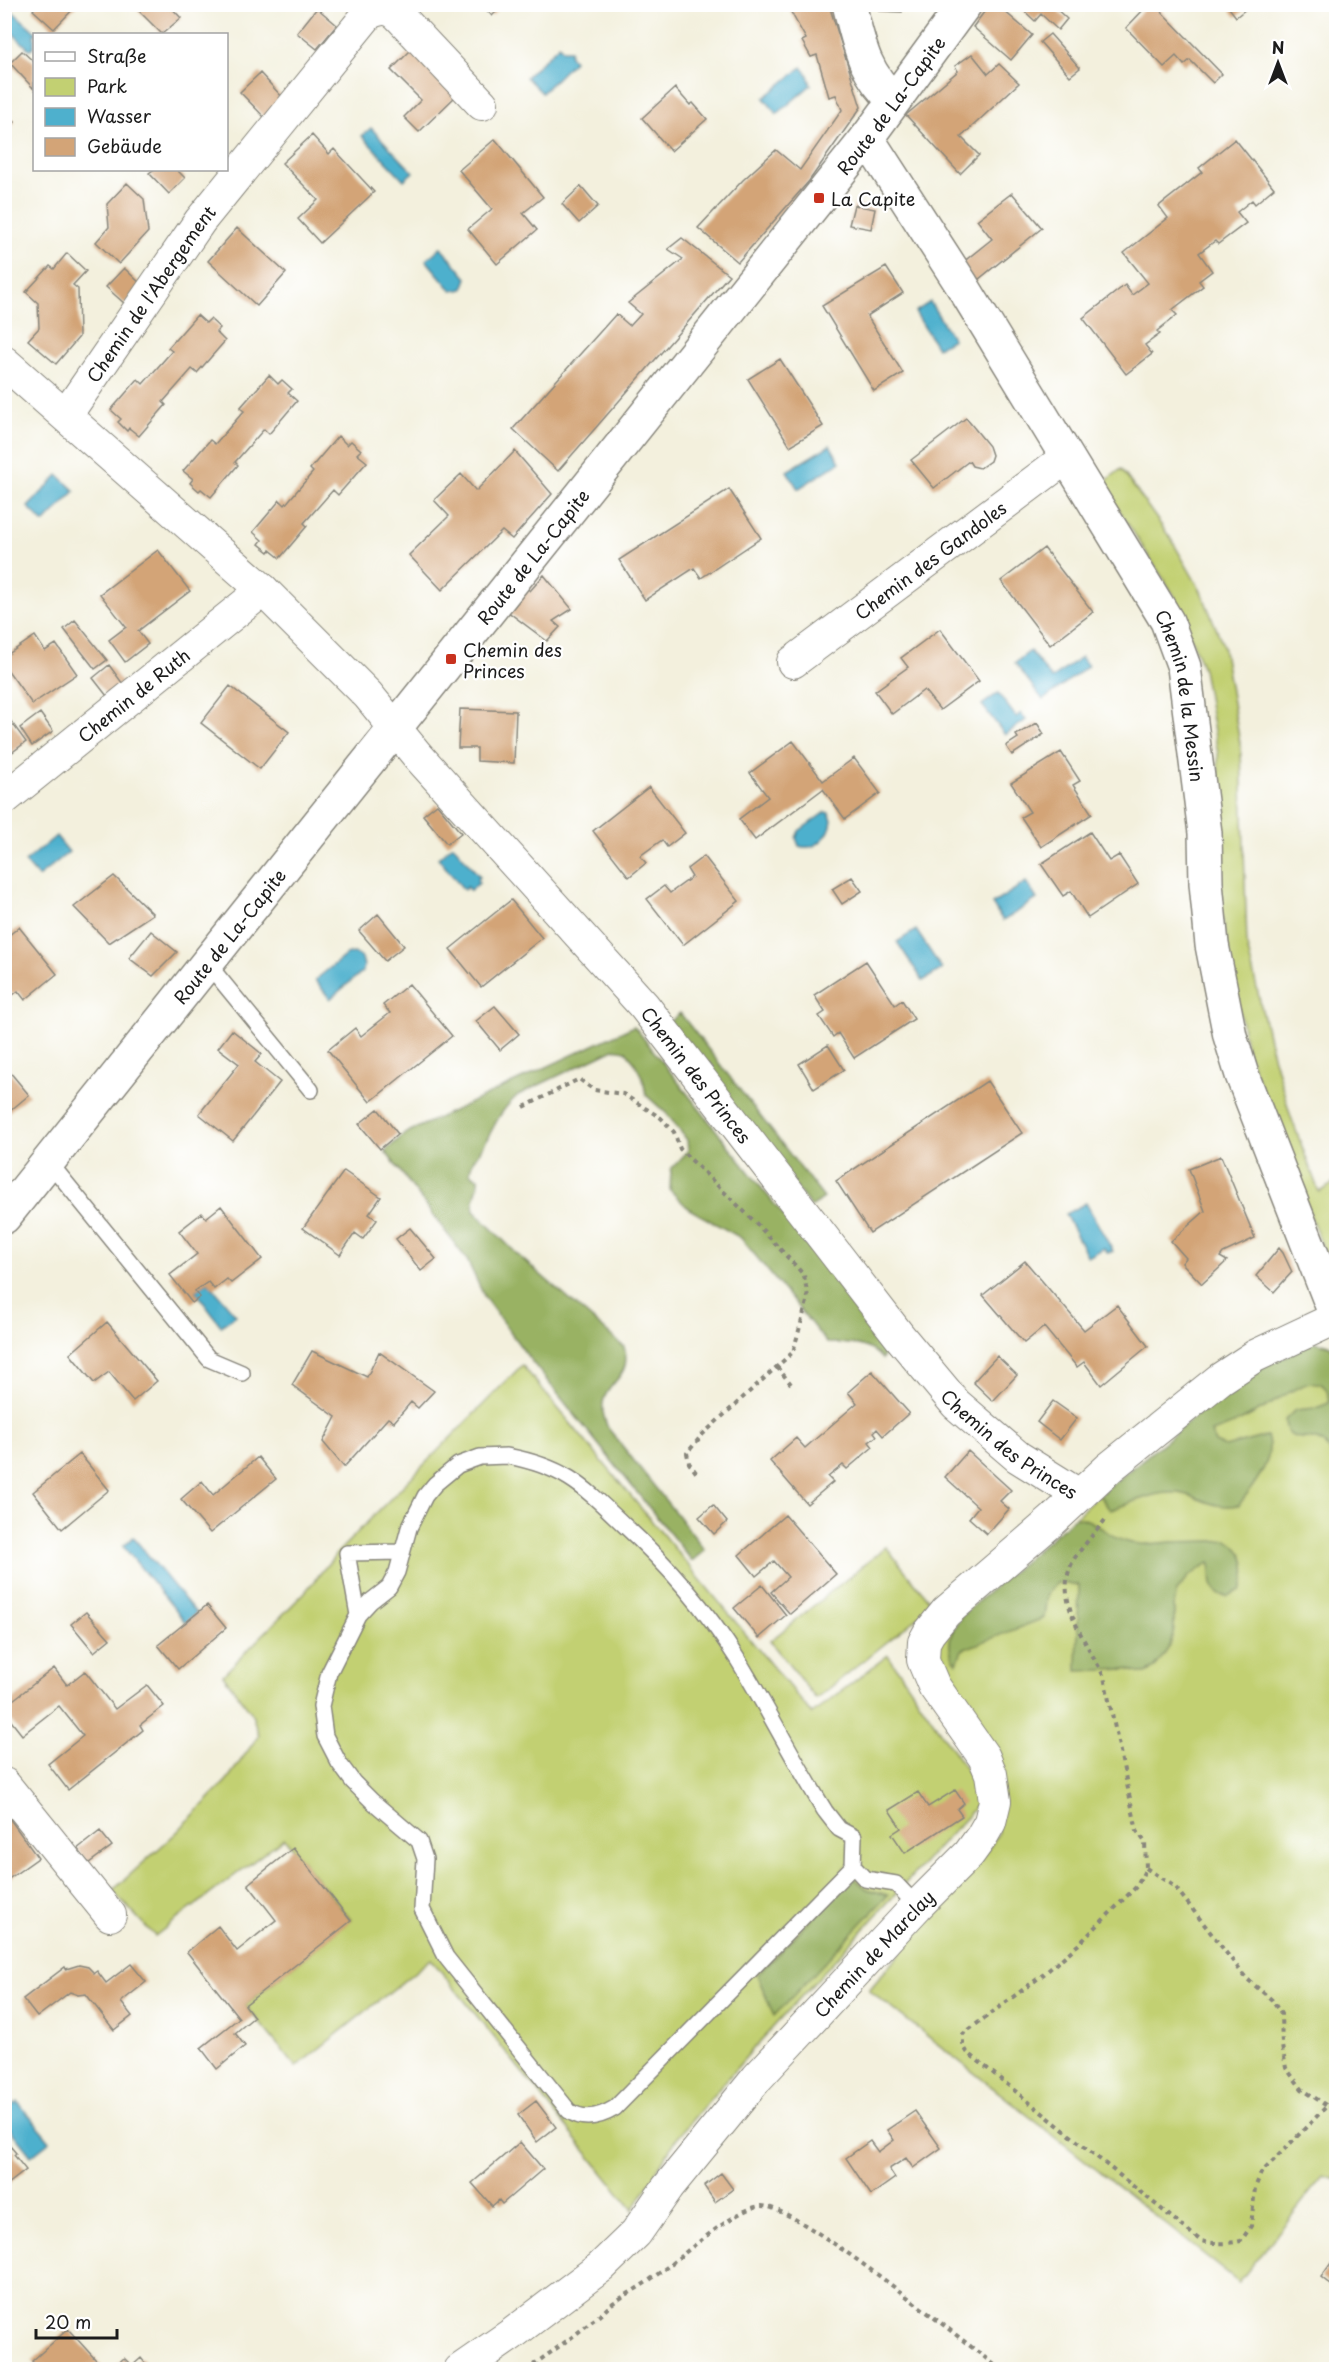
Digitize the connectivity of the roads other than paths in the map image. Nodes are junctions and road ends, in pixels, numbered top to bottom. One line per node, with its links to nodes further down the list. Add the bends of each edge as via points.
1 (849, 4): 3 (street, via 866,65 879,86)
2 (965, 4): 3 (street, Route de La-Capite)
3 (894, 99): 5 (street, Route de La-Capite)
4 (482, 104): 7 (street, Chemin de l'Abergement, via 398,15 385,9 369,13 200,221)
5 (867, 138): 8 (street, Chemin de la Messin); 11 (street, Route de La-Capite)
6 (4, 362): 7 (street, Chemin des Princes)
7 (66, 415): 9 (street, Chemin des Princes)
8 (1066, 457): 10 (street, Chemin des Gandoles); 17 (street, Chemin de la Messin, via 1167,621 1184,667 1205,833 1212,945 1230,1036)
9 (263, 590): 11 (street, Chemin des Princes, via 368,695); 12 (street, Chemin de Ruth)
10 (793, 662)
11 (395, 728): 13 (street, Route de La-Capite); 19 (street, Chemin des Princes, via 644,1006 956,1404 1018,1457)
12 (4, 799)
13 (207, 963): 14 (lane); 15 (street, Route de La-Capite)
14 (311, 1090)
15 (49, 1162): 16 (street, Route de La-Capite); 18 (lane, via 209,1359)
16 (4, 1217)
17 (1336, 1317): 19 (street, Chemin des Princes, via 1255,1356 1220,1379)
18 (242, 1373)
19 (1079, 1495): 24 (street, Chemin de Marclay, via 946,1612 924,1642 927,1672 984,1757 995,1801 990,1822 969,1854)
20 (402, 1552): 21 (lane, via 394,1580); 21 (lane, via 347,1553); 23 (lane, via 425,1496 458,1465 480,1457 507,1456 537,1461 564,1473 645,1544 715,1626 825,1811 839,1829 854,1837)
21 (358, 1615): 23 (lane, via 322,1694 322,1719 330,1749 353,1782 419,1841 425,1859 422,1909 436,1940 560,2102 574,2114 598,2116 615,2108)
22 (4, 1784): 25 (street)
23 (853, 1866): 24 (lane, via 865,1879 896,1884)
24 (916, 1906): 26 (street, Chemin de Marclay, via 757,2078 668,2187 636,2233 601,2266)
25 (110, 1915)
26 (460, 2370)

